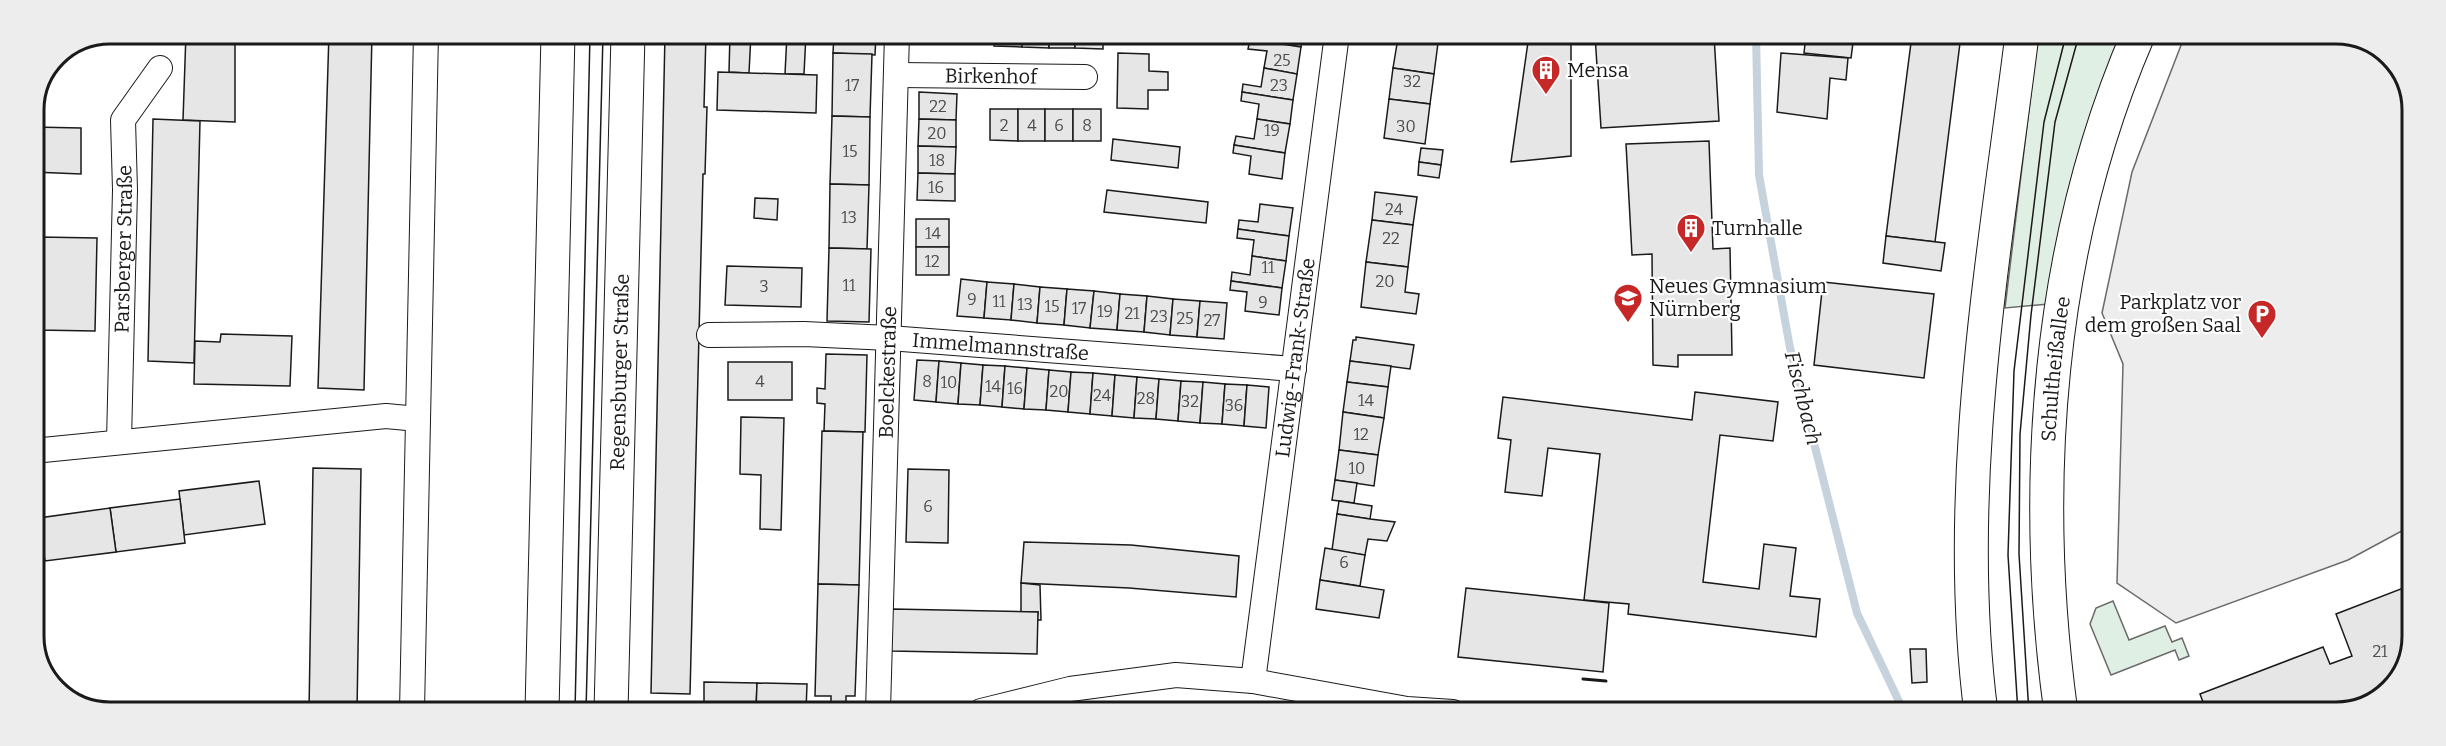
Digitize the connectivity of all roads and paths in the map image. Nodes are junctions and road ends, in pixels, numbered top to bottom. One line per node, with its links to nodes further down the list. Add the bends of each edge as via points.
1 (426, 44): 14 (street)
2 (558, 44): 19 (main road)
3 (628, 44): 20 (main road, Regensburger Straße)
4 (897, 44): 9 (street, Boelckestraße)
5 (1336, 44): 13 (street, Ludwig-Frank-Straße)
6 (2021, 44): 24 (main road, via 1987,309 1975,453 1973,604)
7 (2135, 44): 25 (main road, Schultheißallee, via 2092,167 2067,273 2055,361 2048,525)
8 (160, 68): 15 (street, Parsberger Straße, via 123,120)
9 (897, 75): 10 (street, Birkenhof); 12 (street, Boelckestraße)
10 (1085, 76)
11 (709, 335): 12 (street, Immelmannstraße)
12 (889, 338): 13 (street, Immelmannstraße); 21 (street, Boelckestraße)
13 (1294, 369): 17 (street, Ludwig-Frank-Straße)
14 (418, 419): 15 (street, via 386,416); 18 (street)
15 (119, 441): 16 (street)
16 (44, 450)
17 (1253, 681): 22 (street, via 1176,675 1070,688); 23 (street)
18 (412, 702)
19 (542, 702)
20 (611, 702)
21 (878, 702)
22 (1016, 702)
23 (1368, 702)
24 (1980, 702)
25 (2060, 702)

